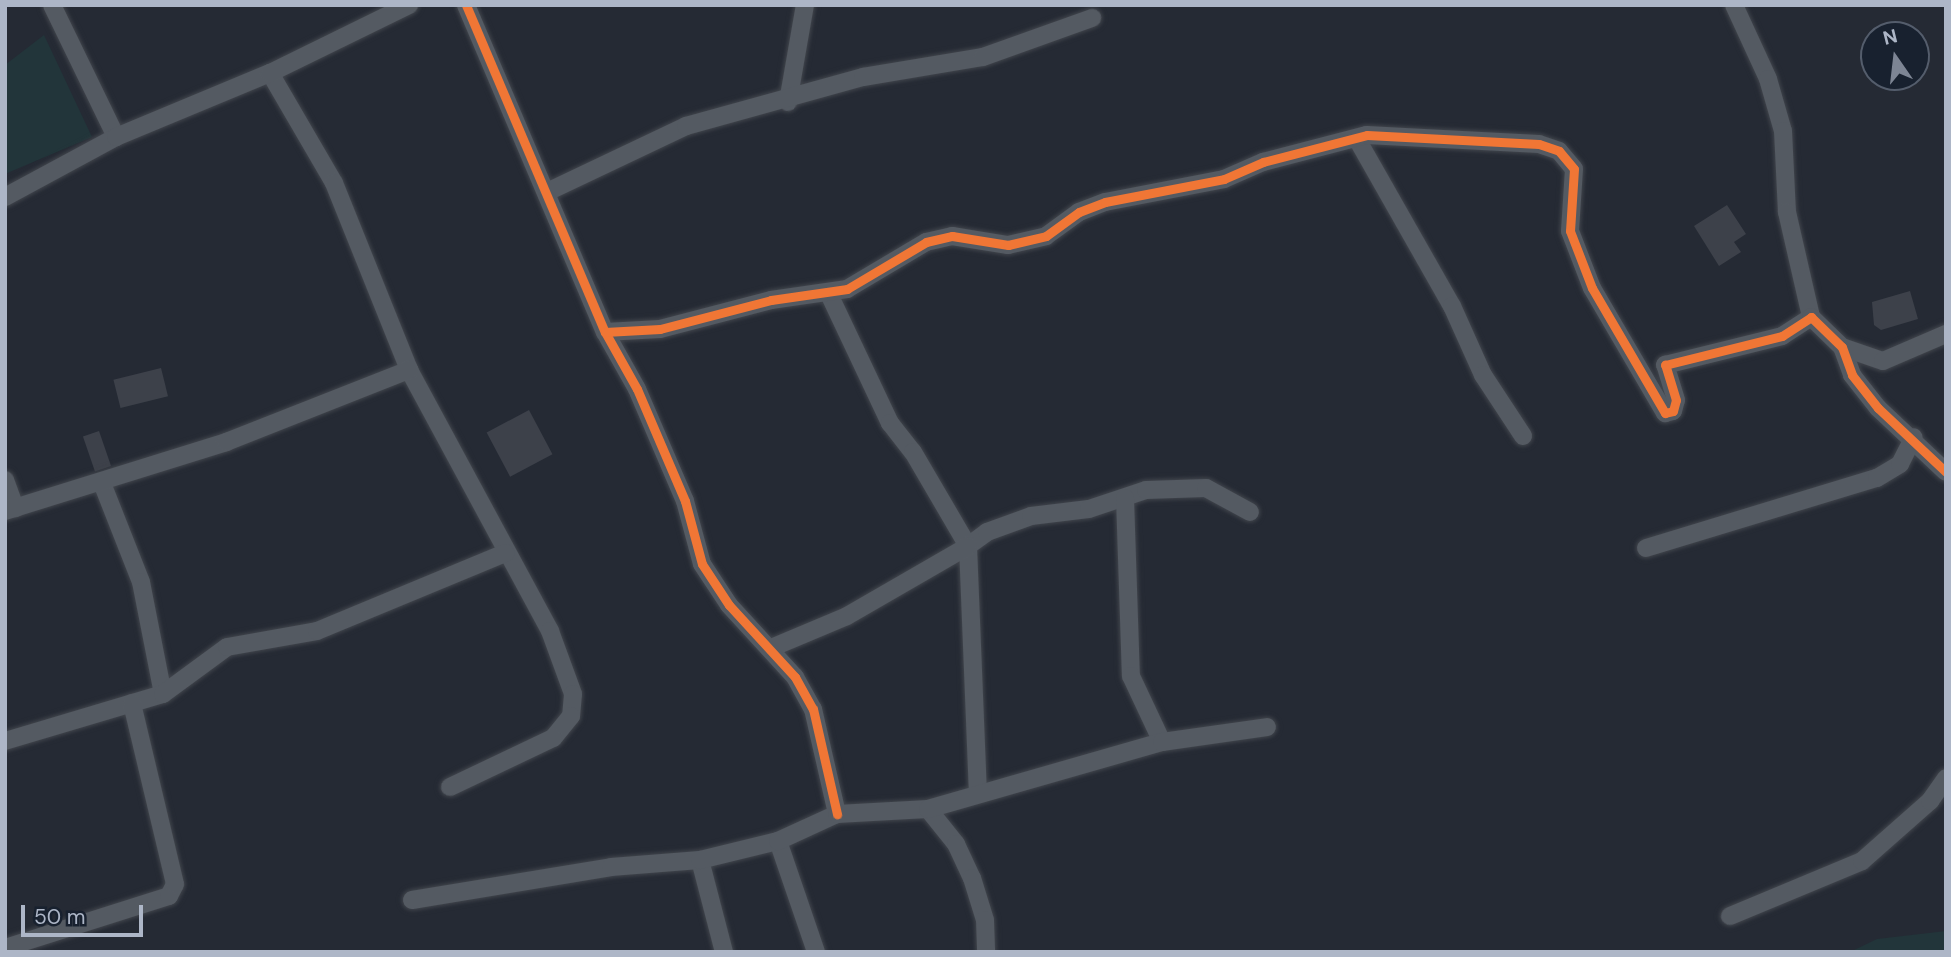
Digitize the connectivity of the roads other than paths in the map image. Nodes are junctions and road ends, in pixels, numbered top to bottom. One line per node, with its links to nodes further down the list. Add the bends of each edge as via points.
1 (52, 5): 9 (street)
2 (409, 5): 7 (street)
3 (466, 5): 11 (street)
4 (804, 5): 8 (street)
5 (1734, 5): 14 (street, via 1768,79 1783,131 1787,212)
6 (1092, 18): 8 (street, via 983,57 863,78)
7 (270, 73): 9 (street); 18 (street, via 334,183)
8 (788, 102): 11 (street, via 686,126)
9 (116, 137): 12 (street)
10 (1357, 139): 13 (street, via 1290,154 1224,178 1105,202 1079,212 1046,236 1008,245 952,236 926,242 872,279); 14 (street, via 1384,132 1539,144 1559,151 1574,169 1570,231 1592,288 1665,413 1673,411 1676,400 1665,365 1782,335); 19 (street, via 1452,306 1483,376)
11 (547, 192): 15 (street)
12 (5, 197)
13 (829, 294): 15 (street, via 771,300 660,329); 27 (street, via 890,423 913,452)
14 (1811, 317): 17 (street)
15 (605, 332): 30 (street, via 637,390 680,488 692,541 713,584)
16 (1946, 334): 17 (street, via 1883,361)
17 (1842, 347): 20 (street, via 1852,374 1878,408)
18 (409, 370): 23 (street); 29 (street)
19 (1523, 436)
20 (1914, 437): 21 (street); 28 (street, via 1900,464 1877,478)
21 (1946, 472)
22 (5, 480): 25 (street)
23 (102, 483): 25 (street); 31 (street, via 141,582)
24 (1125, 498): 26 (street, via 1146,490 1206,488); 27 (street, via 1089,509 1031,516 987,532); 35 (street, via 1131,676)
25 (10, 510)
26 (1250, 512)
27 (968, 545): 30 (street, via 847,616); 38 (street)
28 (1646, 548)
29 (505, 553): 31 (street, via 317,631 227,647); 37 (street, via 563,660 573,694 571,716 553,738)
30 (771, 648): 40 (street, via 813,709)
31 (163, 694): 32 (street)
32 (132, 703): 34 (street); 45 (street, via 175,884 170,895)
33 (1267, 727): 35 (street)
34 (5, 741)
35 (1162, 742): 38 (street)
36 (1946, 778): 44 (street, via 1930,801 1862,861)
37 (450, 787)
38 (978, 794): 39 (street)
39 (928, 809): 40 (street); 48 (street, via 956,844 972,878 985,920)
40 (837, 814): 41 (street)
41 (778, 841): 42 (street); 47 (street)
42 (700, 860): 43 (street, via 611,867); 46 (street)
43 (412, 900)
44 (1730, 916)
45 (5, 948)
46 (724, 952)
47 (816, 952)
48 (986, 952)

